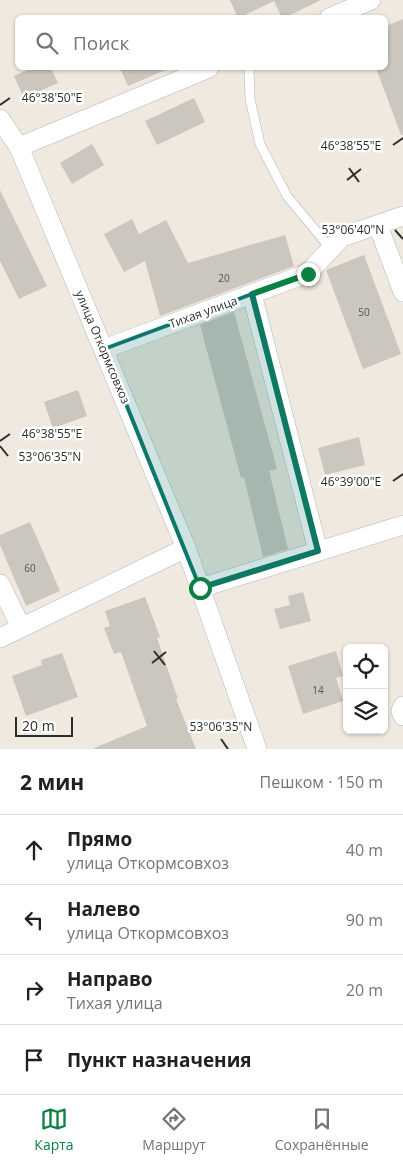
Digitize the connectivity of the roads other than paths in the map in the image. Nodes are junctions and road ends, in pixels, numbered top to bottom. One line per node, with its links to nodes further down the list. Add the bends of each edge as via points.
1 (371, 0): 2 (street)
2 (336, 15)
3 (204, 70): 6 (street)
4 (248, 70): 9 (lane, via 250,99 260,144 287,196)
5 (0, 119): 6 (street, улица Откормсовхоз)
6 (19, 147): 12 (street, улица Откормсовхоз)
7 (403, 216): 8 (street, Тихая улица)
8 (378, 225): 9 (street, Тихая улица, via 342,237); 10 (street)
9 (331, 249): 11 (street, Тихая улица, via 308,274)
10 (403, 292)
11 (252, 294): 12 (street, Тихая улица); 15 (street)
12 (104, 349): 14 (street, улица Откормсовхоз)
13 (403, 525): 15 (street)
14 (186, 548): 17 (street, улица Откормсовхоз); 18 (street)
15 (318, 551): 17 (street)
16 (0, 584): 18 (street)
17 (200, 588): 22 (street, улица Откормсовхоз)
18 (21, 628): 19 (street)
19 (0, 638)
20 (403, 706): 21 (street, via 400,711)
21 (403, 716)
22 (257, 749)

